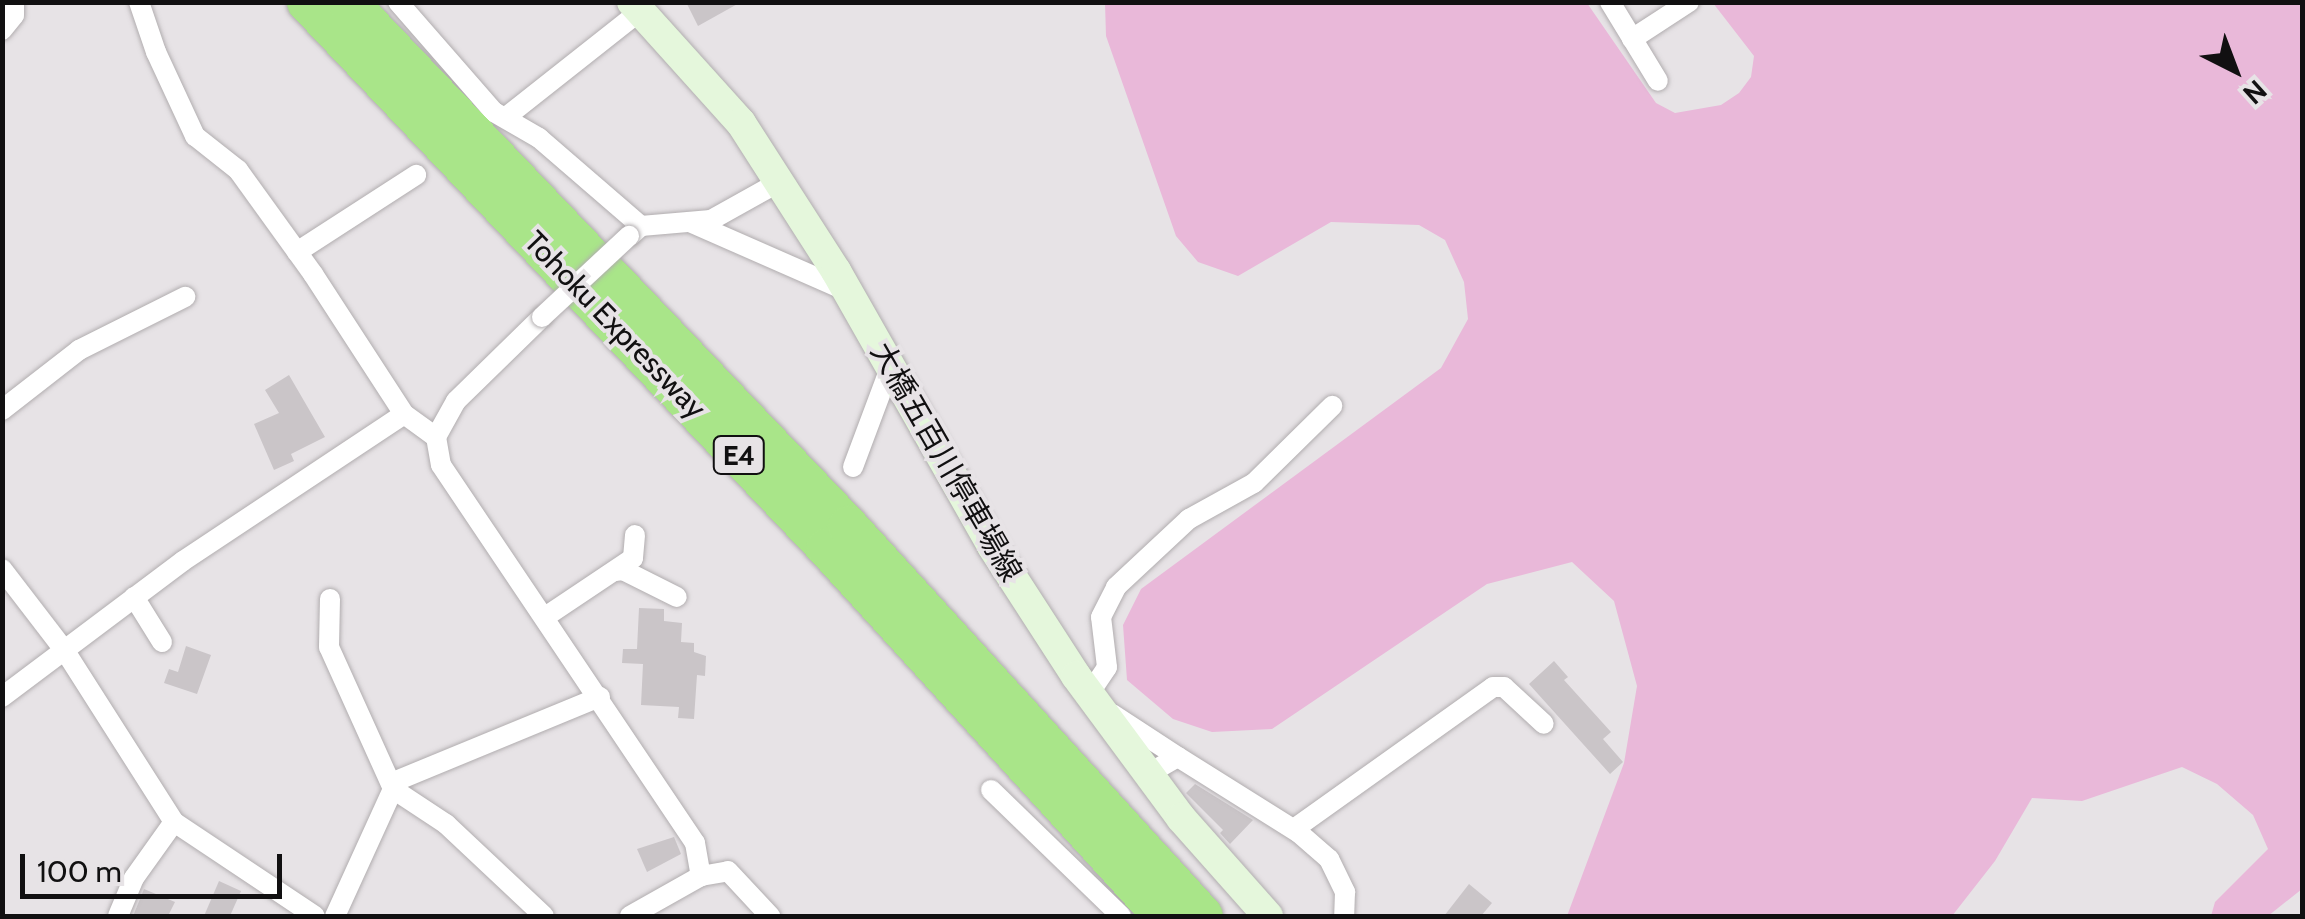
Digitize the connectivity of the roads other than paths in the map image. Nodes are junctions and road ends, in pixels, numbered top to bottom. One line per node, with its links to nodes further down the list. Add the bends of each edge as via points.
1 (14, 2): 9 (street, via 14,16)
2 (140, 2): 17 (street, via 195,136 238,170)
3 (307, 2): 53 (highway, Tohoku Expressway / E4, via 827,548)
4 (348, 2): 54 (highway, Tohoku Expressway / E4, via 848,526)
5 (398, 2): 12 (street)
6 (1610, 2): 10 (street)
7 (1689, 2): 10 (street)
8 (636, 7): 12 (street); 14 (main road, 大橋五百川停車場線, via 741,123)
9 (2, 30)
10 (1632, 40): 11 (street)
11 (1658, 81)
12 (506, 117): 16 (street, via 539,138)
13 (416, 175): 17 (street)
14 (781, 181): 15 (street, via 712,220); 18 (main road, 大橋五百川停車場線)
15 (690, 222): 16 (street); 18 (street)
16 (635, 231): 24 (street, bridge, via 456,401)
17 (298, 252): 23 (street)
18 (847, 291): 20 (main road, 大橋五百川停車場線)
19 (185, 297): 22 (street, via 80,350)
20 (890, 368): 25 (street); 37 (main road, 大橋五百川停車場線, via 992,546)
21 (1332, 406): 37 (street, via 1254,484 1189,518 1116,587 1101,618 1107,667)
22 (2, 410)
23 (404, 414): 24 (street); 30 (street)
24 (436, 437): 32 (street, via 441,466)
25 (854, 466)
26 (636, 535): 28 (street, via 632,558)
27 (2, 569): 34 (street)
28 (615, 571): 29 (street); 32 (street)
29 (677, 597)
30 (134, 598): 33 (street); 34 (street)
31 (330, 599): 41 (street, via 329,648)
32 (545, 617): 36 (street)
33 (162, 642)
34 (65, 652): 35 (street); 43 (street)
35 (2, 697)
36 (600, 698): 41 (street); 45 (street, via 694,844)
37 (1094, 700): 39 (street); 40 (main road, 大橋五百川停車場線)
38 (1544, 724): 44 (street, via 1504,687 1493,687)
39 (1178, 757): 40 (street); 44 (street)
40 (1148, 774): 55 (main road, 大橋五百川停車場線)
41 (392, 786): 48 (street); 49 (street, via 446,824)
42 (991, 790): 52 (street)
43 (174, 822): 46 (street, via 134,878); 47 (street)
44 (1294, 829): 56 (street, via 1329,859 1346,892)
45 (701, 876): 50 (street); 51 (street, via 728,871)
46 (118, 916)
47 (315, 916)
48 (335, 916)
49 (544, 916)
50 (630, 916)
51 (770, 916)
52 (1122, 916)
53 (1163, 916)
54 (1203, 916)
55 (1268, 916)
56 (1344, 916)

